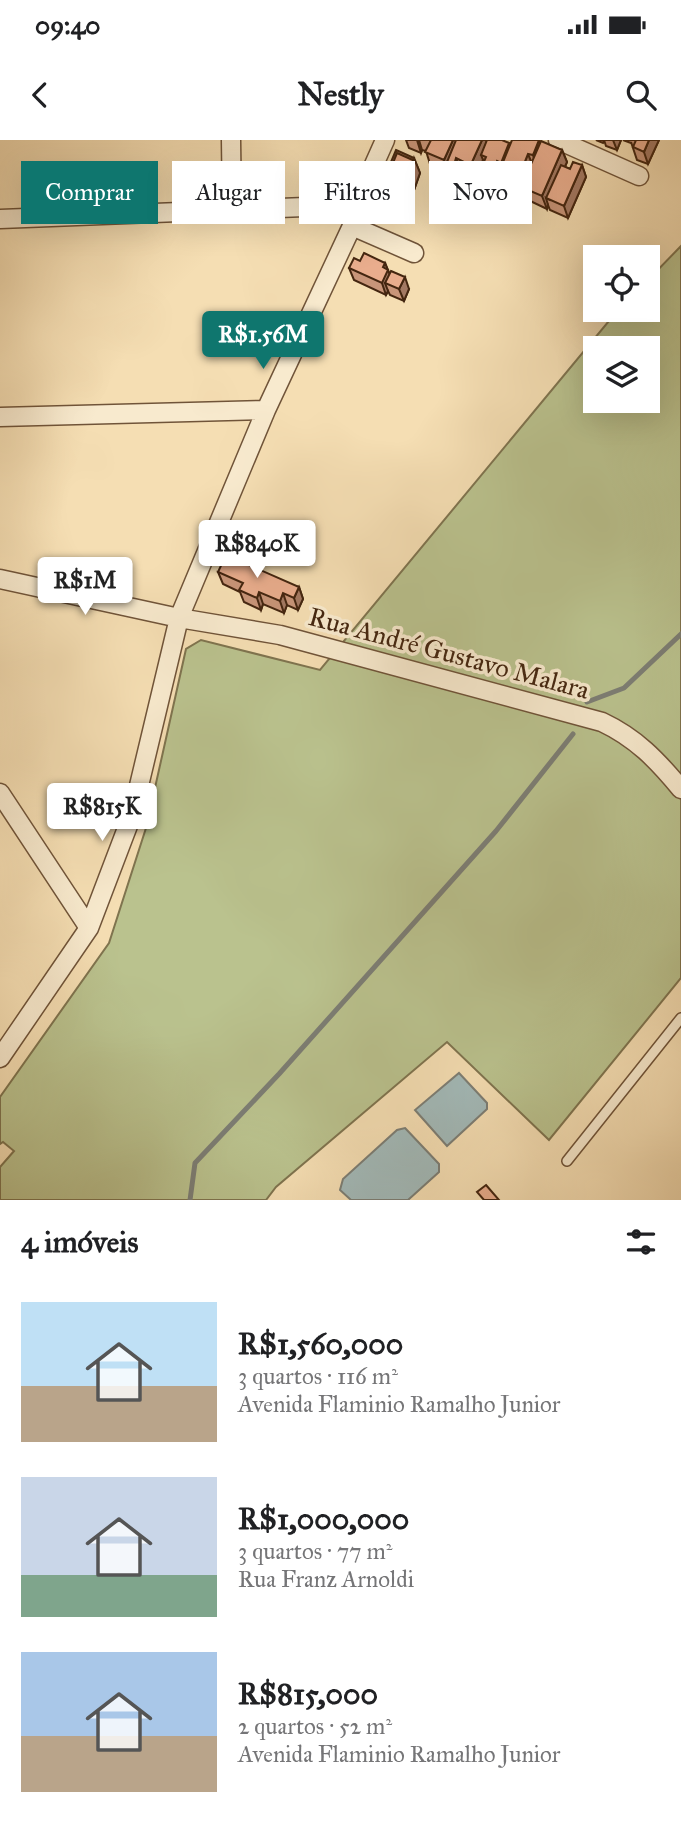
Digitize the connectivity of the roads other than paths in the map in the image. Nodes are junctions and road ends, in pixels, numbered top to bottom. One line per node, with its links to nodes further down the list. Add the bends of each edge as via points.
1 (231, 140): 4 (street)
2 (386, 140): 5 (street)
3 (558, 140): 6 (street)
4 (231, 161)
5 (376, 161)
6 (639, 176)
7 (172, 212): 8 (street)
8 (0, 219)
9 (352, 226): 10 (street); 11 (street)
10 (414, 253)
11 (265, 410): 12 (street); 14 (street)
12 (0, 417)
13 (0, 579): 14 (street, Rua André Gustavo Malara)
14 (179, 618): 15 (street, Rua André Gustavo Malara, via 280,635 602,722 649,750); 17 (street, via 132,815)
15 (681, 789)
16 (0, 793): 17 (street)
17 (89, 928): 19 (street)
18 (681, 1018): 20 (lane)
19 (0, 1058)
20 (567, 1161)

